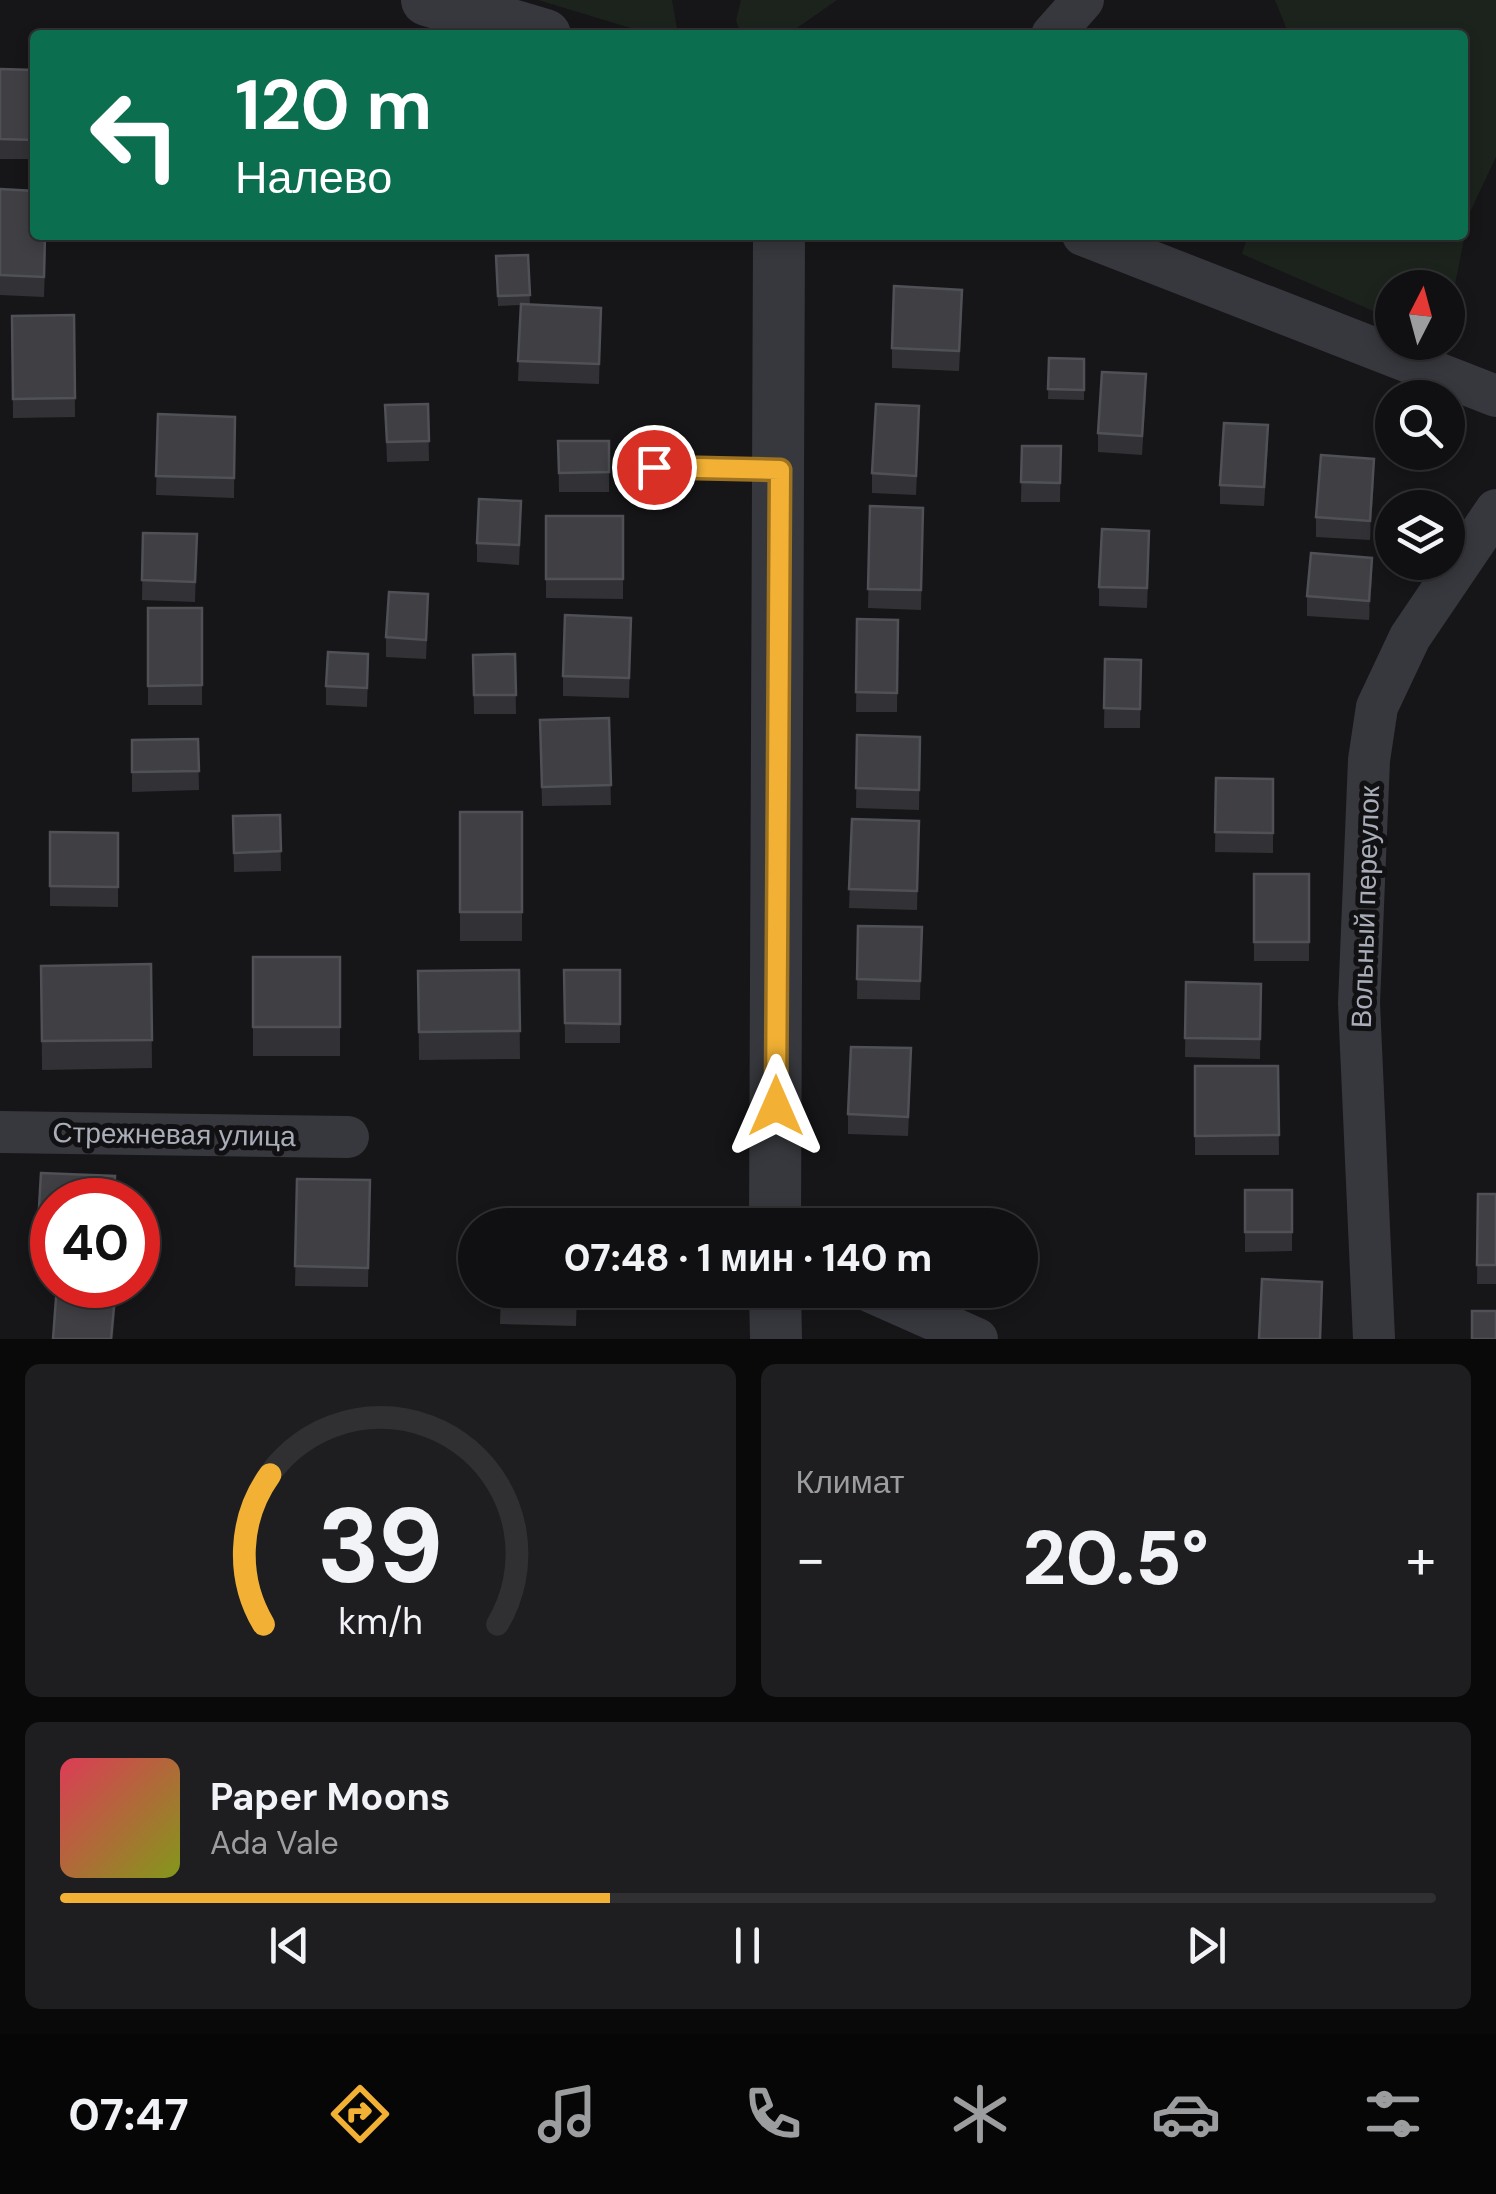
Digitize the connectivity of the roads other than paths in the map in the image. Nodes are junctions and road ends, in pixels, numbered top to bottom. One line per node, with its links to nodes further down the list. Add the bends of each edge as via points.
1 (427, 0): 3 (street)
2 (1083, 0): 4 (street)
3 (528, 30)
4 (1056, 30)
5 (779, 240): 9 (street)
6 (1096, 240): 7 (street)
7 (1496, 396)
8 (654, 467): 9 (lane)
9 (780, 470): 13 (street)
10 (1496, 510): 18 (street, Вольный переулок, via 1410,637 1377,707 1359,1004)
11 (0, 1132): 12 (street, Стрежневая улица)
12 (348, 1136)
13 (776, 1208)
14 (776, 1308): 16 (street)
15 (907, 1308): 17 (street)
16 (776, 1339)
17 (977, 1339)
18 (1374, 1339)

